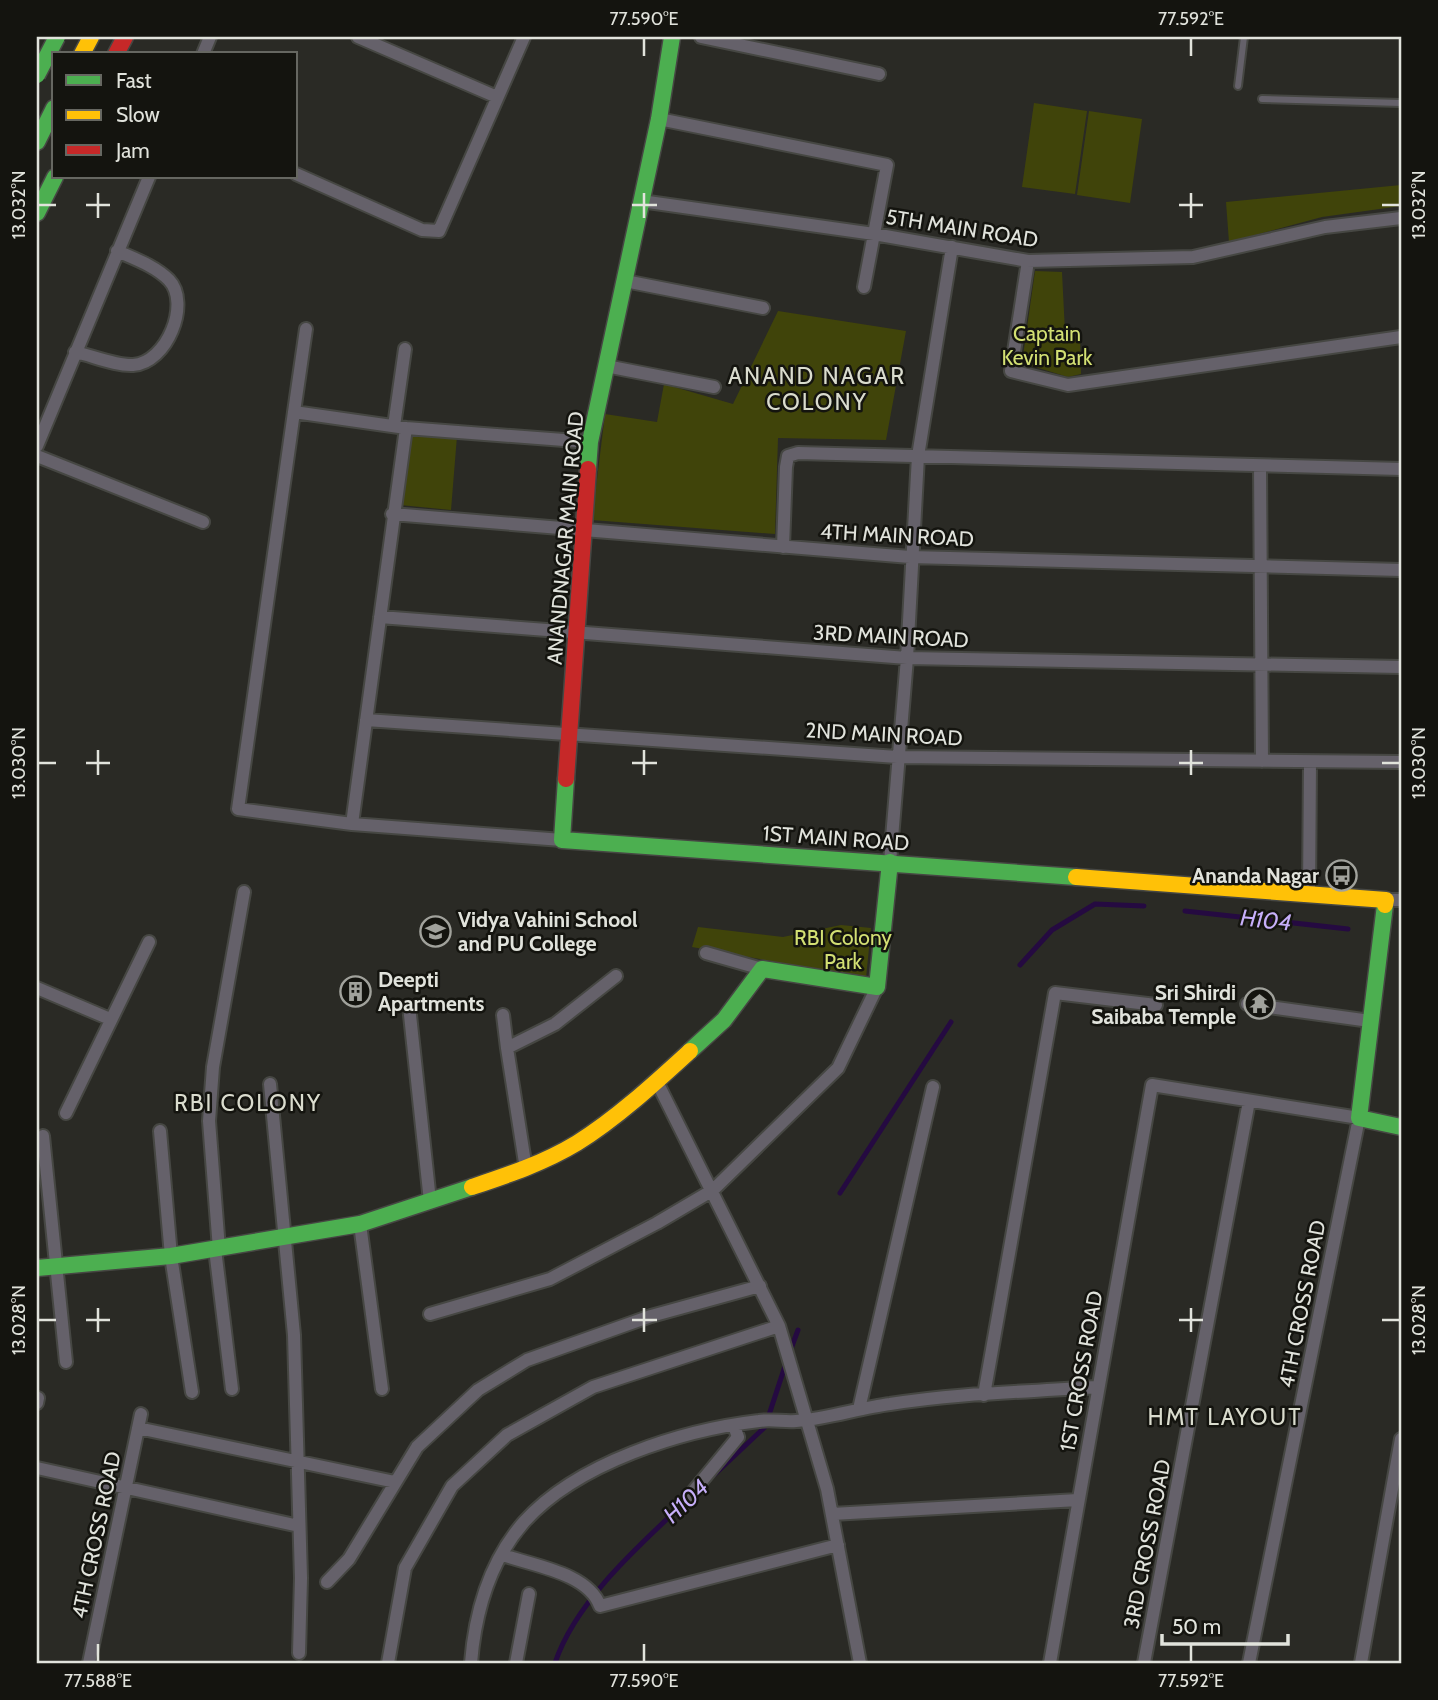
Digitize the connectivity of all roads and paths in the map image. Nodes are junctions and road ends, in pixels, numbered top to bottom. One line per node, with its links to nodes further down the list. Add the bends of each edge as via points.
1 (57, 37): 8 (main road, bridge)
2 (358, 37): 10 (street)
3 (524, 37): 10 (street)
4 (672, 37): 14 (main road, ANANDNAGAR MAIN ROAD)
5 (701, 37): 7 (street)
6 (1244, 37): 9 (lane)
7 (879, 74)
8 (37, 75)
9 (1238, 86)
10 (497, 97): 16 (street, via 439,231 422,230)
11 (1262, 99): 12 (lane)
12 (1401, 103)
13 (52, 112): 15 (main road)
14 (659, 119): 19 (main road, ANANDNAGAR MAIN ROAD); 22 (street, via 887,165)
15 (37, 142)
16 (298, 175)
17 (54, 178): 20 (main road)
18 (149, 178): 24 (street)
19 (641, 201): 22 (street, 5TH MAIN ROAD); 26 (main road, ANANDNAGAR MAIN ROAD)
20 (37, 213)
21 (1401, 218): 25 (street, 5TH MAIN ROAD, via 1325,227 1193,257)
22 (874, 234): 23 (street, 5TH MAIN ROAD); 27 (street)
23 (952, 247): 25 (street, 5TH MAIN ROAD); 40 (street)
24 (117, 251): 32 (street); 32 (street, via 170,281 176,298 175,319 164,349 149,362 131,366)
25 (1028, 261): 30 (street, via 1011,371 1068,384)
26 (625, 281): 28 (street); 33 (main road, ANANDNAGAR MAIN ROAD)
27 (864, 287)
28 (764, 308)
29 (306, 329): 35 (street)
30 (1401, 337)
31 (405, 349): 36 (street)
32 (75, 352): 38 (street)
33 (606, 366): 34 (street); 37 (main road, ANANDNAGAR MAIN ROAD)
34 (714, 387)
35 (294, 412): 36 (street); 61 (street, 1ST MAIN ROAD, via 238,809)
36 (400, 427): 37 (street); 43 (street)
37 (590, 442): 45 (main road, ANANDNAGAR MAIN ROAD)
38 (37, 446)
39 (37, 456): 44 (street)
40 (918, 456): 41 (street); 46 (street, via 788,456); 47 (street)
41 (1260, 466): 42 (street); 48 (street)
42 (1401, 469)
43 (392, 514): 45 (street, 4TH MAIN ROAD); 50 (street)
44 (203, 522)
45 (583, 532): 46 (street, 4TH MAIN ROAD); 51 (main road, ANANDNAGAR MAIN ROAD)
46 (783, 547): 47 (street, 4TH MAIN ROAD)
47 (910, 557): 48 (street, 4TH MAIN ROAD); 52 (street)
48 (1261, 569): 49 (street, 4TH MAIN ROAD); 53 (street)
49 (1401, 570)
50 (380, 617): 51 (street, 3RD MAIN ROAD); 55 (street)
51 (576, 632): 52 (street, 3RD MAIN ROAD); 56 (main road, ANANDNAGAR MAIN ROAD)
52 (907, 658): 53 (street, 3RD MAIN ROAD); 57 (street)
53 (1260, 666): 54 (street, 3RD MAIN ROAD); 58 (street)
54 (1401, 667)
55 (366, 719): 56 (street, 2ND MAIN ROAD); 61 (street)
56 (570, 733): 57 (street, 2ND MAIN ROAD); 62 (main road, ANANDNAGAR MAIN ROAD)
57 (897, 757): 58 (street, 2ND MAIN ROAD); 63 (street)
58 (1262, 761): 60 (street, 2ND MAIN ROAD)
59 (1401, 762): 60 (street, 2ND MAIN ROAD)
60 (1310, 763): 65 (street)
61 (352, 824): 62 (street, 1ST MAIN ROAD)
62 (562, 840): 63 (main road, 1ST MAIN ROAD)
63 (890, 862): 65 (main road, 1ST MAIN ROAD); 71 (main road)
64 (244, 892): 94 (street, via 213,1067 209,1121)
65 (1309, 894): 66 (main road, 1ST MAIN ROAD)
66 (1394, 900): 78 (main road)
67 (149, 942): 77 (street)
68 (706, 953): 69 (street)
69 (762, 969): 71 (main road); 80 (main road, via 724,1020)
70 (616, 976): 79 (street, via 555,1024)
71 (877, 987): 90 (street, via 838,1068)
72 (37, 988): 77 (street)
73 (1247, 1004): 78 (street)
74 (1156, 1005): 106 (street, via 1055,993)
75 (410, 1015): 91 (street)
76 (503, 1015): 79 (street)
77 (110, 1018): 84 (street)
78 (1370, 1021): 85 (main road)
79 (507, 1048): 89 (street)
80 (657, 1082): 89 (main road, via 577,1143); 90 (street)
81 (270, 1084): 93 (street)
82 (933, 1087): 107 (street)
83 (1249, 1101): 85 (street); 102 (street, 1ST CROSS ROAD, via 1152,1085); 132 (street, 3RD CROSS ROAD)
84 (66, 1113)
85 (1359, 1118): 86 (main road); 133 (street, 4TH CROSS ROAD)
86 (1401, 1127)
87 (160, 1131): 95 (street)
88 (43, 1136): 96 (street)
89 (526, 1169): 91 (main road)
90 (713, 1190): 98 (street); 99 (street, via 550,1279)
91 (430, 1201): 92 (main road)
92 (360, 1224): 93 (main road); 104 (street)
93 (284, 1239): 94 (main road); 113 (street, via 294,1335)
94 (217, 1249): 95 (main road); 103 (street)
95 (171, 1256): 96 (main road); 105 (street)
96 (57, 1266): 97 (main road); 101 (street)
97 (37, 1268)
98 (760, 1286): 100 (street); 115 (street, via 651,1316 527,1360 478,1390 417,1447)
99 (430, 1314)
100 (779, 1326): 109 (street); 127 (street, via 593,1387 508,1435 452,1486 405,1568)
101 (66, 1362)
102 (1097, 1387): 106 (street); 117 (street, 1ST CROSS ROAD)
103 (232, 1389)
104 (382, 1389)
105 (192, 1392)
106 (984, 1395): 107 (street)
107 (859, 1409): 109 (street)
108 (141, 1414): 111 (street, 4TH CROSS ROAD)
109 (801, 1420): 110 (street); 119 (street)
110 (737, 1425): 118 (street, via 738,1437); 122 (street, via 677,1437 613,1461 569,1485 524,1523)
111 (138, 1428): 113 (street); 116 (street, 4TH CROSS ROAD)
112 (1401, 1439): 134 (street)
113 (296, 1461): 115 (street); 120 (street)
114 (37, 1468): 116 (street)
115 (395, 1482): 123 (street, via 349,1559)
116 (125, 1488): 120 (street); 126 (street, 4TH CROSS ROAD)
117 (1078, 1500): 119 (street); 131 (street, 1ST CROSS ROAD)
118 (682, 1504)
119 (832, 1514): 121 (street)
120 (299, 1526): 125 (street)
121 (838, 1545): 122 (street, via 597,1599 585,1584); 130 (street)
122 (503, 1555): 128 (street, via 475,1621)
123 (327, 1582)
124 (529, 1594): 129 (street)
125 (299, 1653)
126 (89, 1663)
127 (388, 1663)
128 (471, 1663)
129 (516, 1663)
130 (860, 1663)
131 (1049, 1663)
132 (1144, 1663)
133 (1249, 1663)
134 (1360, 1663)

